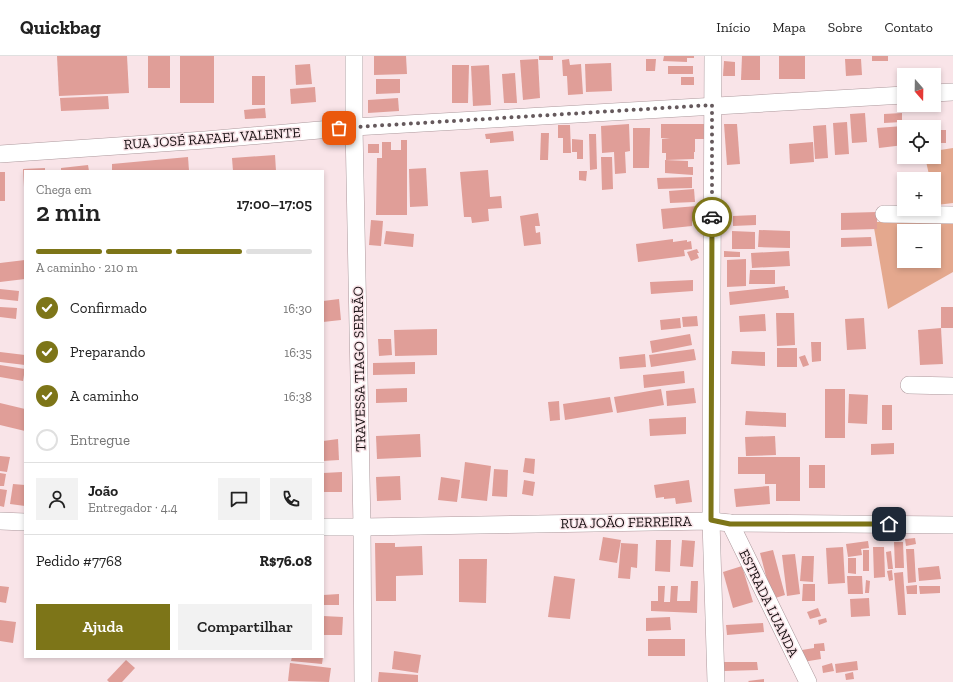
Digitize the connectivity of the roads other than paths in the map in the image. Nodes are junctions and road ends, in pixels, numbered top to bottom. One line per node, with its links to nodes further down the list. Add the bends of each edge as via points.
1 (354, 56): 7 (street, TRAVESSA TIAGO SERRÃO)
2 (713, 56): 6 (street)
3 (953, 92): 4 (street)
4 (941, 93)
5 (897, 95): 6 (street, RUA JOSÉ RAFAEL VALENTE)
6 (712, 105): 7 (street, RUA JOSÉ RAFAEL VALENTE); 13 (street)
7 (354, 127): 8 (street, RUA JOSÉ RAFAEL VALENTE); 19 (street, TRAVESSA TIAGO SERRÃO)
8 (0, 154)
9 (884, 214): 10 (street)
10 (953, 214)
11 (909, 385): 12 (street)
12 (953, 386)
13 (711, 520): 16 (street, RUA JOÃO FERREIRA); 19 (street, RUA JOÃO FERREIRA); 21 (street)
14 (0, 522): 15 (street)
15 (24, 522)
16 (730, 524): 17 (street, RUA JOÃO FERREIRA); 22 (street, ESTRADA LUANDA)
17 (953, 525)
18 (324, 527): 19 (street, RUA JOÃO FERREIRA)
19 (362, 527): 20 (street, TRAVESSA TIAGO SERRÃO)
20 (363, 682)
21 (716, 682)
22 (808, 682)

